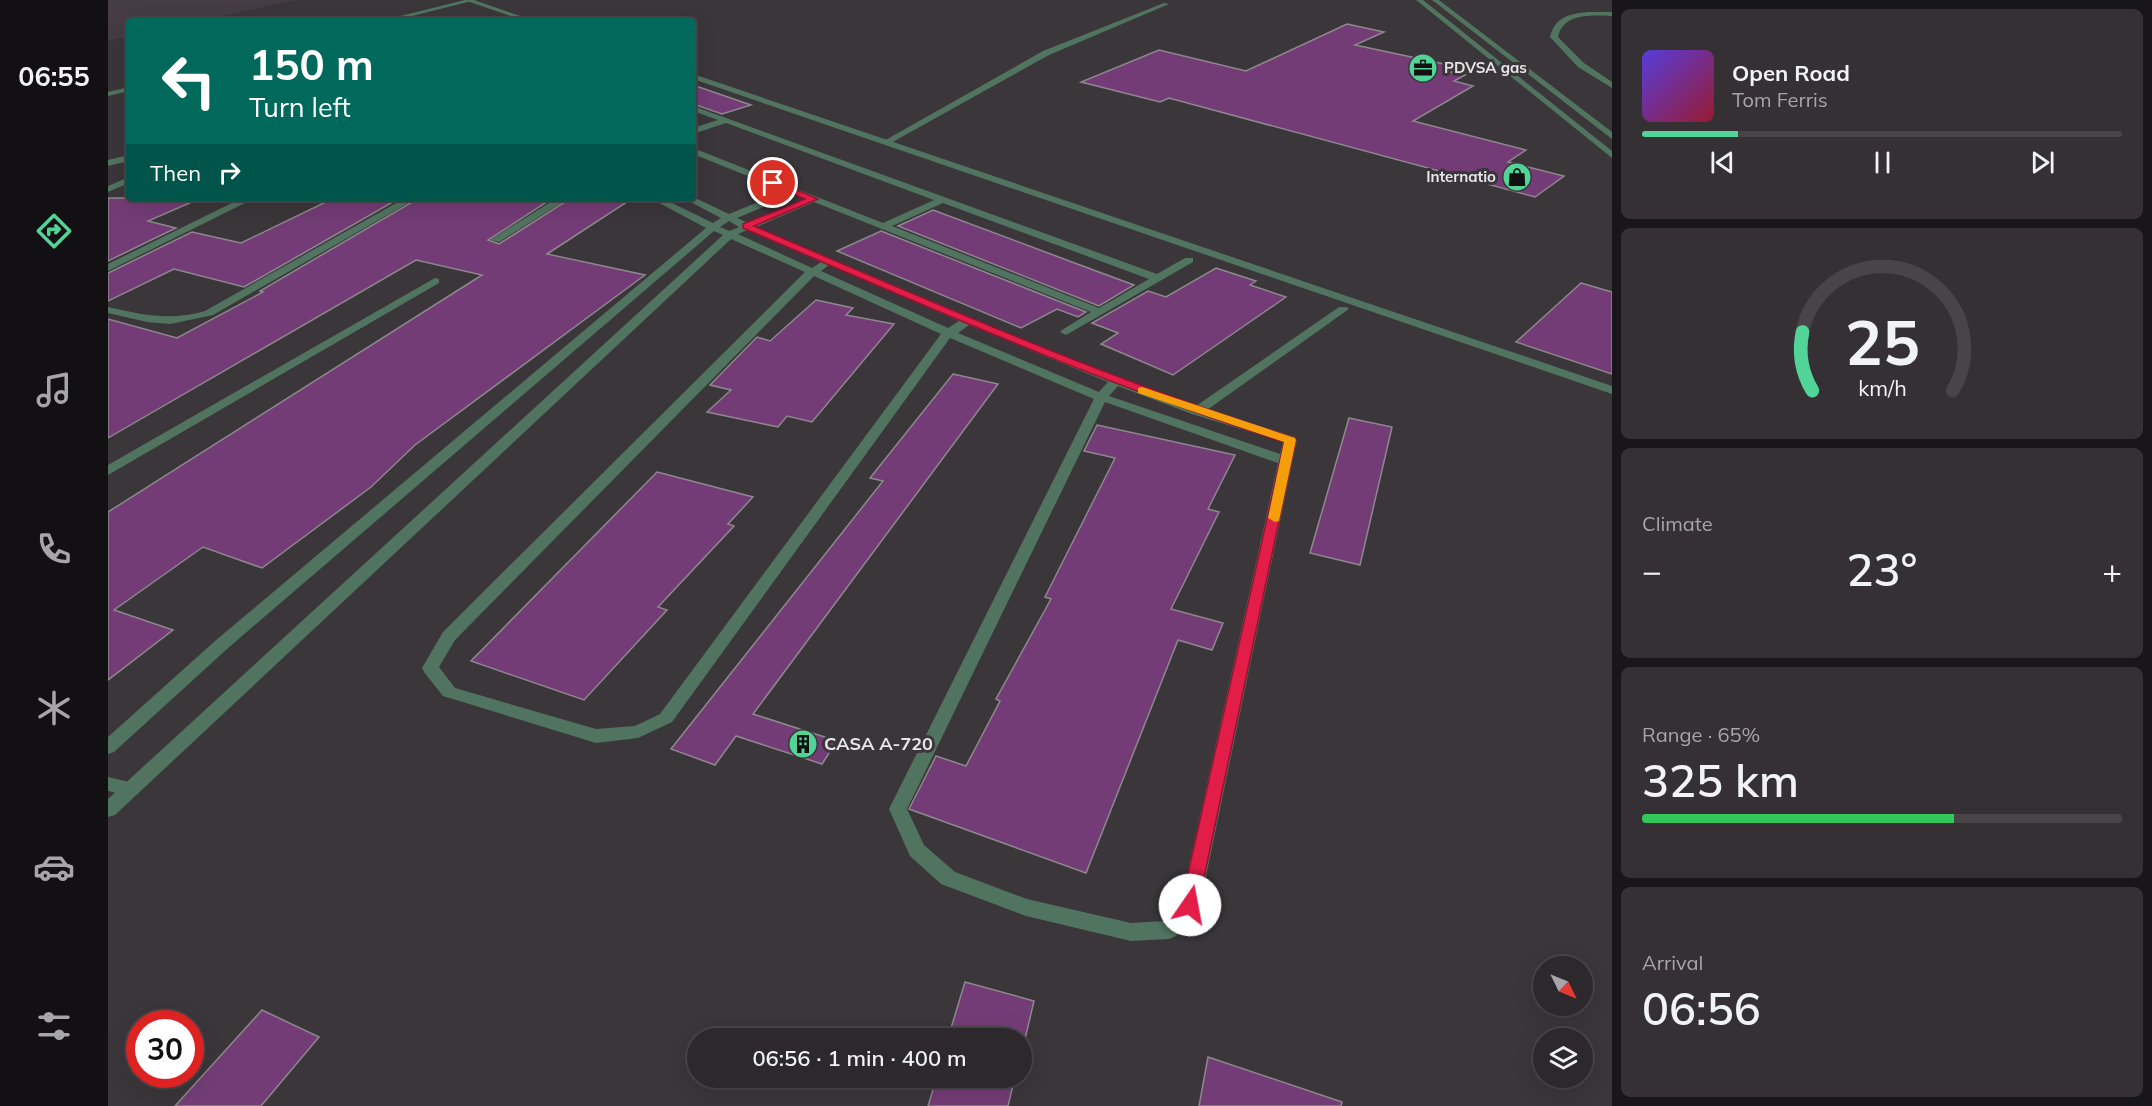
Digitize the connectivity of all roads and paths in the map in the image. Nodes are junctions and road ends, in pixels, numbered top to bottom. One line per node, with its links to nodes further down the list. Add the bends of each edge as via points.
1 (468, 0): 5 (street); 7 (street)
2 (1419, 0): 21 (street)
3 (1440, 1): 19 (street)
4 (1166, 4): 20 (street, via 1046,53)
5 (485, 6): 8 (street); 9 (street)
6 (1612, 14): 13 (street, via 1563,20 1554,37 1581,65)
7 (395, 18)
8 (432, 18)
9 (523, 18)
10 (696, 77): 20 (street)
11 (126, 81): 12 (street)
12 (108, 85)
13 (1612, 86)
14 (126, 90): 15 (street)
15 (108, 94)
16 (696, 109): 17 (street)
17 (726, 120): 18 (street); 29 (street)
18 (696, 130)
19 (1612, 136)
20 (886, 142): 56 (street)
21 (1610, 150)
22 (696, 152): 27 (street)
23 (126, 159): 24 (street)
24 (108, 163)
25 (126, 181): 26 (street)
26 (108, 189)
27 (793, 191): 28 (street); 35 (street)
28 (813, 199): 36 (street); 37 (street)
29 (944, 200): 37 (street); 45 (street)
30 (244, 201): 43 (street)
31 (407, 201): 48 (street, via 189,321 166,323)
32 (559, 201): 40 (street)
33 (662, 201): 38 (street)
34 (694, 201): 35 (street)
35 (727, 218): 36 (street); 38 (street)
36 (746, 226): 39 (street); 41 (street)
37 (884, 226): 49 (street)
38 (713, 227): 39 (street); 61 (street, via 221,645)
39 (730, 234): 44 (street); 63 (street)
40 (495, 240)
41 (830, 260): 44 (street); 50 (street)
42 (1189, 260): 45 (street)
43 (108, 268)
44 (812, 270): 52 (street); 52 (street, via 449,636 430,668 449,692 596,736 638,732 666,718)
45 (1157, 278): 49 (street)
46 (435, 281): 60 (street)
47 (1343, 309): 58 (street)
48 (108, 310)
49 (1100, 312): 51 (street)
50 (967, 321): 52 (street); 53 (street)
51 (1066, 332)
52 (948, 333): 54 (street)
53 (1046, 354): 54 (street); 55 (street)
54 (1025, 367): 57 (street)
55 (1116, 381): 57 (street); 58 (street)
56 (1612, 390)
57 (1101, 397): 59 (street); 59 (street, via 897,808 917,850 948,878 1026,907 1131,932 1169,930 1190,905)
58 (1197, 411): 59 (street, via 1290,440)
59 (1287, 461)
60 (108, 471)
61 (108, 747)
62 (108, 784): 63 (street)
63 (131, 789): 64 (street)
64 (108, 810)

